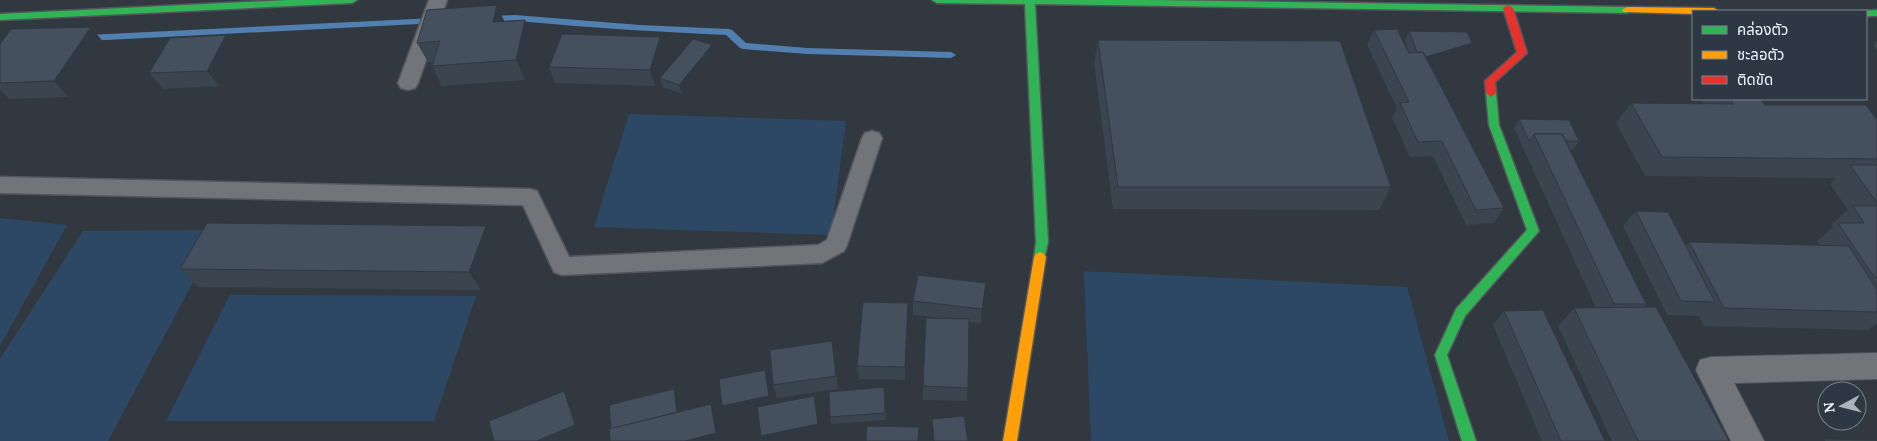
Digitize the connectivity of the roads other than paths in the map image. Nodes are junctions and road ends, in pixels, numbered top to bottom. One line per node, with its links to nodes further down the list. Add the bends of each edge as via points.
1 (352, 0): 7 (main road)
2 (438, 0): 8 (lane)
3 (937, 0): 4 (main road)
4 (1030, 2): 5 (main road); 12 (main road, via 1042,242)
5 (1508, 8): 6 (main road); 13 (main road, via 1522,53 1490,80 1494,125 1532,231 1460,313 1441,356)
6 (1692, 11)
7 (0, 17)
8 (408, 83)
9 (872, 138): 10 (lane, via 836,245 822,254 562,266 530,197)
10 (0, 185)
11 (1877, 366): 14 (street, via 1710,370)
12 (1010, 441)
13 (1469, 441)
14 (1748, 441)

